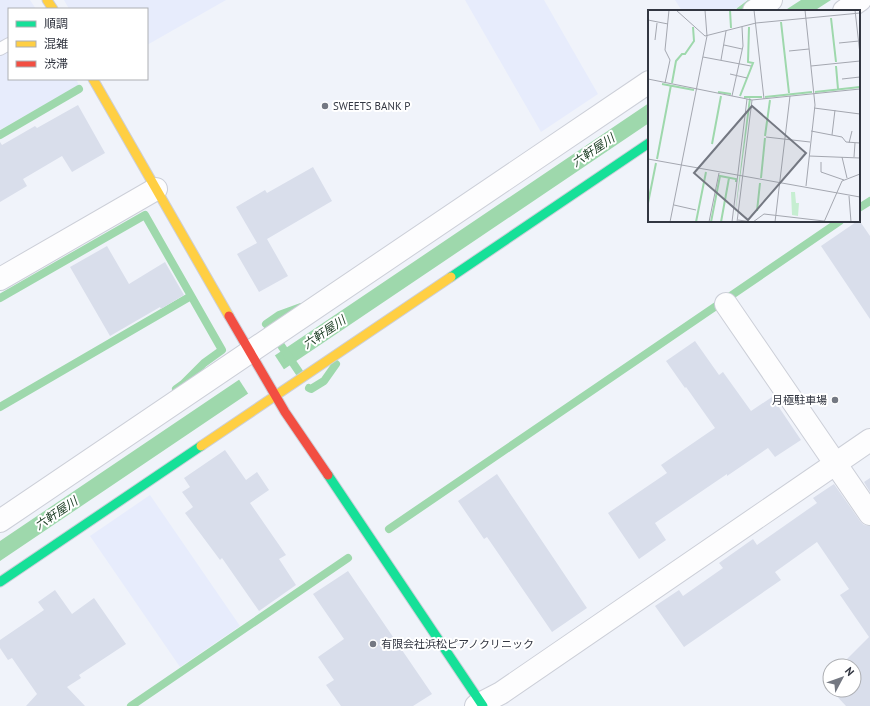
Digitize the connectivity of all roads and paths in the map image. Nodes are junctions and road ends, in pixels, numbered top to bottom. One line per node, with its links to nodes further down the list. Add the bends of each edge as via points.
1 (771, 0): 3 (street)
2 (860, 0): 4 (street)
3 (756, 10)
4 (845, 10)
5 (94, 80): 8 (street)
6 (648, 83): 11 (street)
7 (648, 144): 12 (street)
8 (156, 189): 9 (street); 11 (street)
9 (0, 279)
10 (726, 304): 14 (street)
11 (251, 354): 12 (street); 16 (street)
12 (274, 394): 17 (street); 18 (street)
13 (870, 440): 14 (street)
14 (836, 464): 15 (street); 18 (street)
15 (870, 514)
16 (0, 521)
17 (0, 582)
18 (480, 705)

